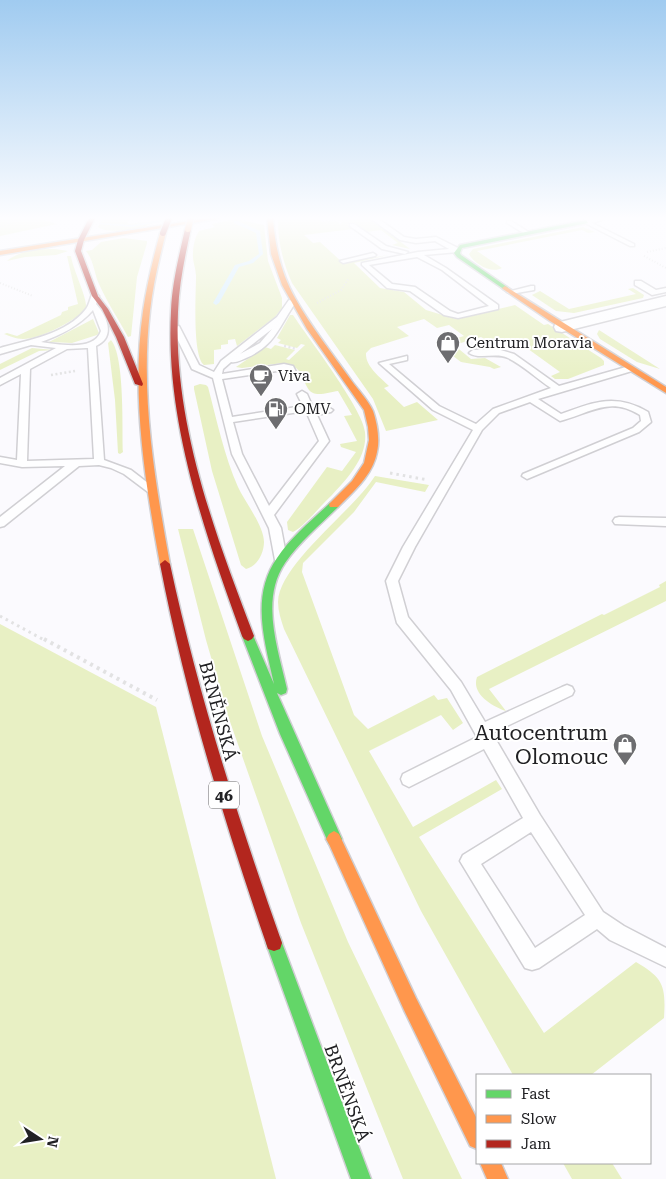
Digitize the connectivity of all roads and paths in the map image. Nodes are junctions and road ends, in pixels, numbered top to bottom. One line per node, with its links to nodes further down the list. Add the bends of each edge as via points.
1 (85, 273): 16 (main road)
2 (151, 273): 36 (main road, BRNĚNSKÁ / 46, bridge, via 144,336)
3 (179, 273): 18 (main road)
4 (280, 273): 17 (main road)
5 (356, 273): 17 (path, via 334,294)
6 (374, 273): 7 (lane, via 390,286 412,290 447,313 458,316 495,307)
7 (449, 273)
8 (483, 273): 13 (main road)
9 (0, 283): 14 (path)
10 (638, 283): 15 (lane)
11 (531, 288): 13 (lane)
12 (666, 290): 15 (lane)
13 (511, 292): 19 (main road)
14 (33, 296)
15 (660, 297): 19 (street)
16 (94, 301): 20 (lane, via 88,314); 21 (lane, via 105,330); 36 (main road, via 105,309 120,337)
17 (295, 306): 31 (lane, via 280,318 278,329 266,342 252,353 224,363); 46 (main road, via 368,410 376,445)
18 (174, 324): 31 (lane, via 195,367); 59 (main road, via 183,414 213,536 236,607)
19 (562, 327): 27 (main road)
20 (33, 343): 22 (lane); 23 (lane)
21 (92, 345): 22 (lane); 28 (lane)
22 (65, 347): 26 (lane)
23 (0, 351)
24 (473, 352): 33 (lane, via 497,352 511,356)
25 (404, 358): 41 (lane, via 383,363 436,408)
26 (26, 368): 32 (lane); 45 (lane)
27 (629, 368): 33 (lane); 34 (main road)
28 (92, 369): 29 (path); 44 (lane)
29 (47, 375)
30 (294, 376): 31 (lane, via 290,368 284,367)
31 (217, 377): 40 (lane)
32 (0, 382)
33 (558, 389): 37 (lane)
34 (666, 391)
35 (302, 394): 38 (lane)
36 (144, 397): 49 (main road, BRNĚNSKÁ / 46)
37 (532, 399): 41 (lane, via 496,411); 47 (lane, via 560,418 602,403 615,402 637,408 645,414 646,422 636,430)
38 (310, 410): 39 (lane); 40 (lane); 50 (lane, via 324,441)
39 (328, 410)
40 (228, 420): 50 (lane, via 237,454)
41 (478, 429): 48 (lane)
42 (0, 460): 45 (lane)
43 (78, 462): 44 (lane); 45 (lane); 53 (lane)
44 (99, 462): 49 (lane, via 123,468)
45 (22, 464)
46 (367, 468): 48 (path); 54 (main road, via 347,494)
47 (527, 476)
48 (446, 484): 58 (lane, via 392,581 402,619 456,686)
49 (152, 490): 66 (main road, BRNĚNSKÁ / 46, via 184,650 224,794 325,1087)
50 (268, 515): 54 (lane)
51 (619, 521): 52 (lane)
52 (666, 522)
53 (0, 523)
54 (281, 560): 59 (main road, via 270,581 266,612)
55 (0, 616): 57 (path)
56 (567, 691): 58 (lane)
57 (156, 700)
58 (484, 736): 60 (lane); 61 (lane)
59 (296, 759): 64 (main road, via 404,992)
60 (410, 779)
61 (534, 821): 62 (lane); 62 (lane, via 469,861 532,961)
62 (596, 918): 63 (lane, via 617,933)
63 (666, 958)
64 (476, 1137)
65 (490, 1164): 67 (main road)
66 (361, 1179)
67 (498, 1179)

